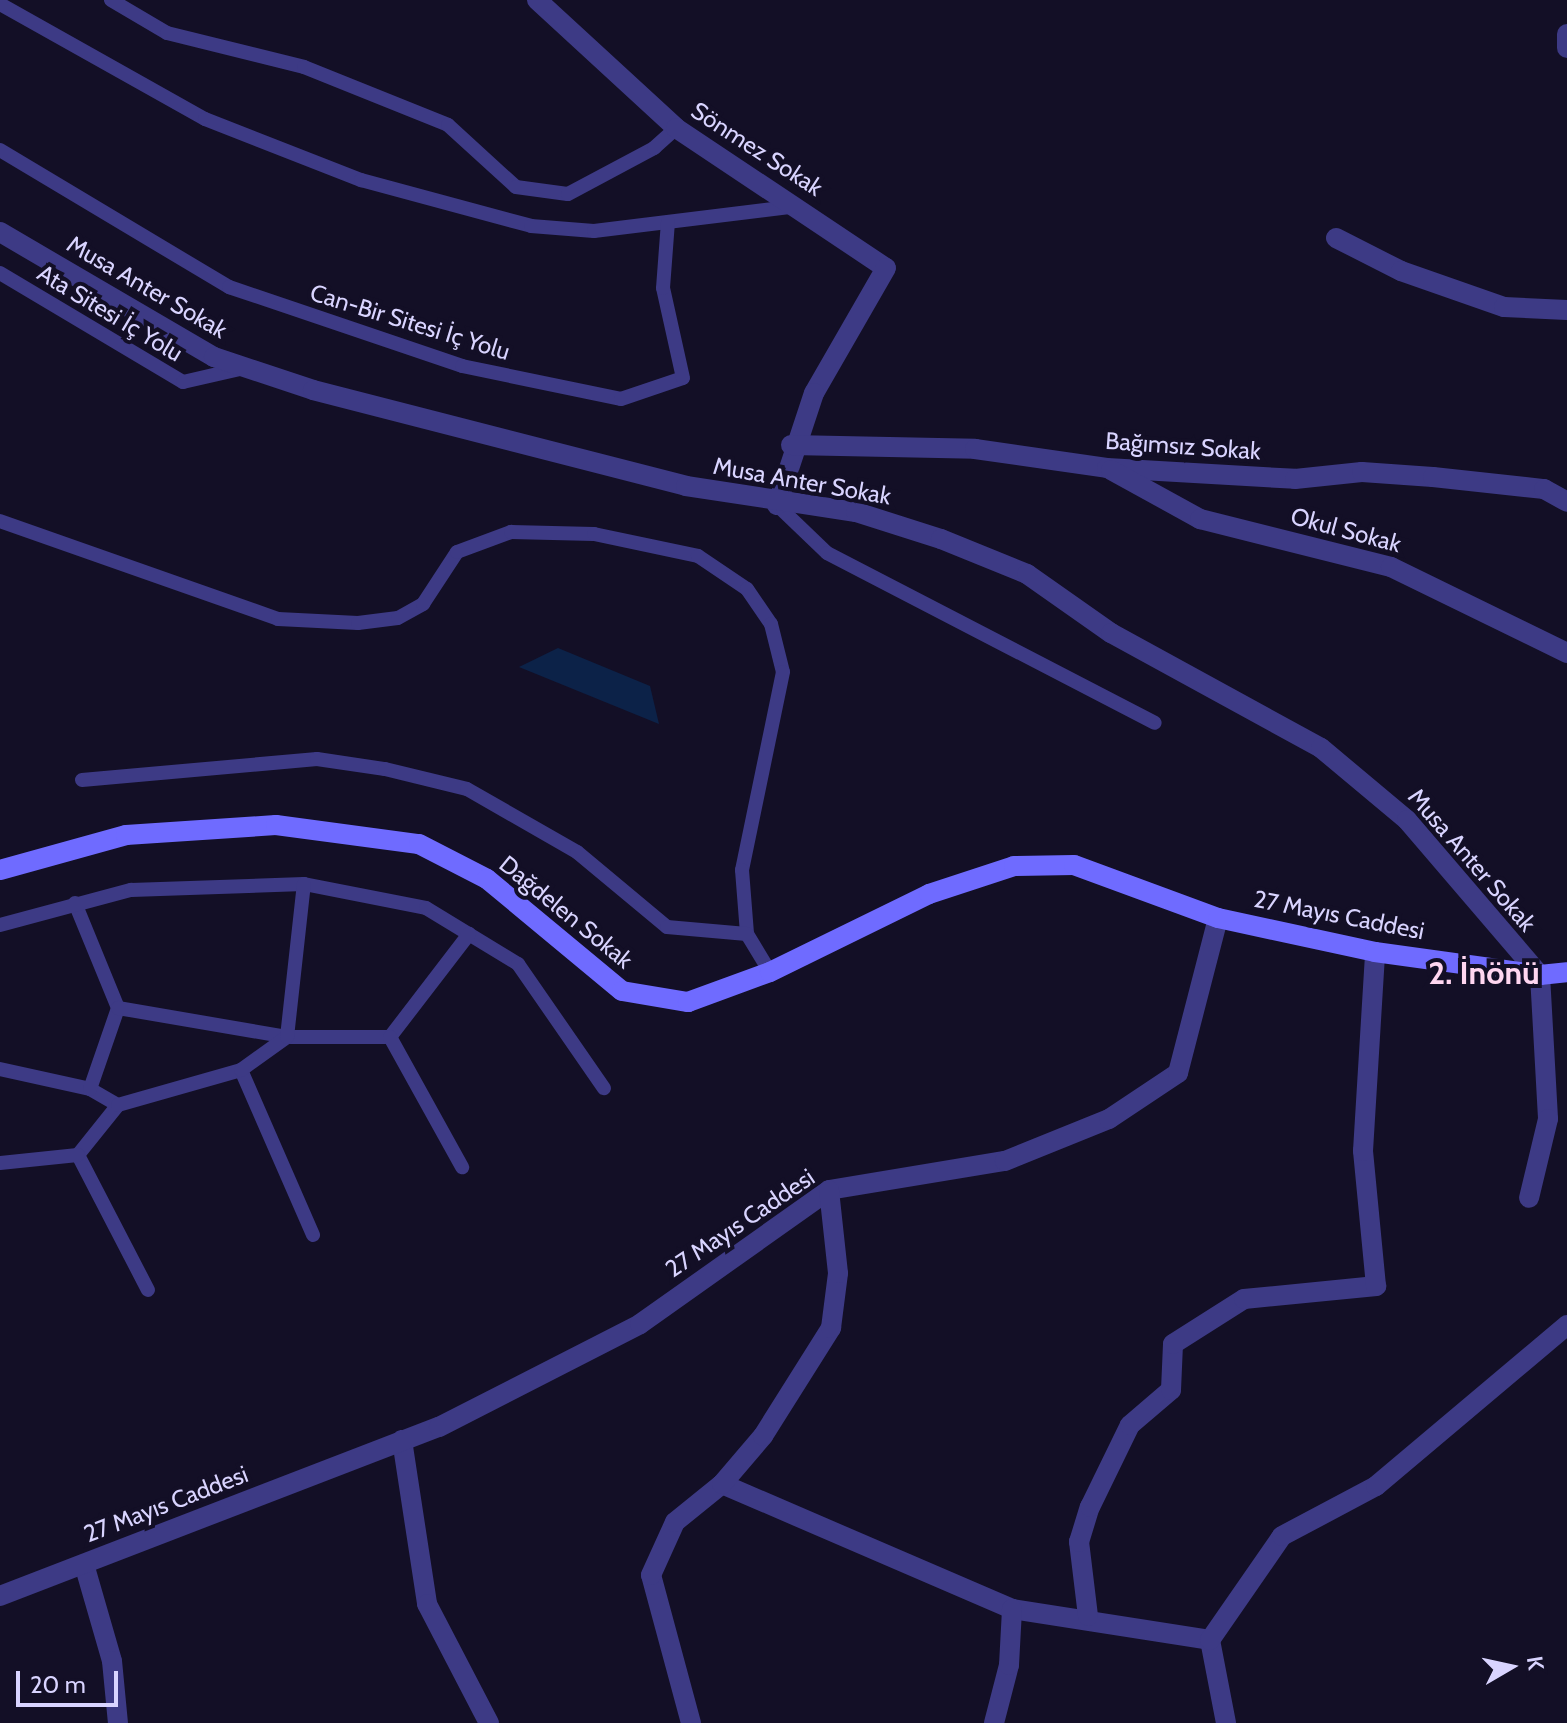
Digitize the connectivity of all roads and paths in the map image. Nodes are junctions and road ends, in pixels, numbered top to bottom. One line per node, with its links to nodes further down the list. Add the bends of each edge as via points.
1 (111, 0): 6 (lane, via 167,33 304,67 448,125 516,187 568,194 654,148)
2 (537, 0): 6 (street, Sönmez Sokak)
3 (0, 4): 9 (lane, via 205,119 361,180 531,226 594,231)
4 (1567, 34): 5 (street)
5 (1567, 48)
6 (676, 128): 8 (street, Sönmez Sokak)
7 (0, 150): 9 (lane, Can-Bir Sitesi İç Yolu, via 229,287 462,366 621,399 683,378 663,288)
8 (797, 206): 9 (lane); 15 (street, Sönmez Sokak, via 886,268)
9 (668, 222)
10 (0, 232): 14 (street, Musa Anter Sokak, via 214,357)
11 (1336, 238): 13 (street, via 1401,271 1504,307)
12 (0, 273): 14 (lane, Ata Sitesi İç Yolu, via 183,382)
13 (1567, 310)
14 (246, 368): 18 (street, Musa Anter Sokak)
15 (791, 445): 16 (street, Bağımsız Sokak, via 975,449); 18 (street)
16 (1107, 468): 17 (street, Bağımsız Sokak, via 1295,479 1362,472 1433,477 1544,489); 20 (street, Okul Sokak, via 1200,519 1391,567)
17 (1567, 502)
18 (777, 505): 21 (lane, via 827,553); 33 (street, Musa Anter Sokak, via 856,512 1027,574 1111,633 1321,748 1407,820)
19 (0, 521): 29 (lane, via 278,619 358,623 398,618 423,604 457,552 511,532 594,534 698,556 747,589 771,624 783,672 742,870)
20 (1567, 653)
21 (1155, 723)
22 (82, 780): 29 (lane, via 317,759 385,769 467,789 577,852 667,927)
23 (0, 870): 31 (street, Dağdelen Sokak, via 126,835 276,825 419,844 487,879 622,991 688,1002)
24 (304, 884): 25 (lane, via 131,890); 28 (lane, via 426,908); 35 (lane)
25 (75, 903): 27 (lane); 34 (lane)
26 (1218, 918): 30 (street, 27 Mayıs Caddesi); 31 (street, Dağdelen Sokak, via 1074,865 1014,866 929,894); 45 (street, 27 Mayıs Caddesi, via 1178,1073 1109,1119 1005,1161)
27 (0, 925)
28 (469, 934): 36 (lane); 39 (lane, via 518,964)
29 (747, 934): 31 (lane)
30 (1375, 952): 33 (street, 27 Mayıs Caddesi); 55 (street, via 1363,1151 1376,1286 1244,1299 1173,1344 1171,1390 1130,1425 1079,1542)
31 (770, 972)
32 (1567, 972): 33 (street, 27 Mayıs Caddesi)
33 (1540, 975): 46 (street, via 1548,1119)
34 (118, 1008): 35 (lane); 40 (lane)
35 (287, 1037): 36 (lane); 38 (lane)
36 (390, 1037): 44 (lane)
37 (0, 1069): 40 (lane)
38 (241, 1070): 41 (lane); 47 (lane)
39 (604, 1088)
40 (90, 1089): 41 (lane)
41 (118, 1105): 42 (lane)
42 (78, 1155): 43 (lane); 48 (lane)
43 (0, 1163)
44 (462, 1167)
45 (829, 1190): 50 (street, 27 Mayıs Caddesi, via 640,1324); 51 (street, via 838,1273 831,1328)
46 (1529, 1198)
47 (313, 1235)
48 (148, 1290)
49 (1567, 1325): 56 (street, via 1376,1486 1282,1536)
50 (402, 1440): 52 (street, 27 Mayıs Caddesi); 58 (street, via 427,1604)
51 (722, 1484): 54 (street); 59 (street, via 675,1522 651,1575)
52 (84, 1564): 53 (street, 27 Mayıs Caddesi); 57 (street, via 112,1661)
53 (0, 1596)
54 (1012, 1609): 55 (street); 60 (street, via 1009,1665)
55 (1088, 1616): 56 (street)
56 (1210, 1640): 61 (street)
57 (118, 1723)
58 (489, 1723)
59 (691, 1723)
60 (994, 1723)
61 (1226, 1723)

